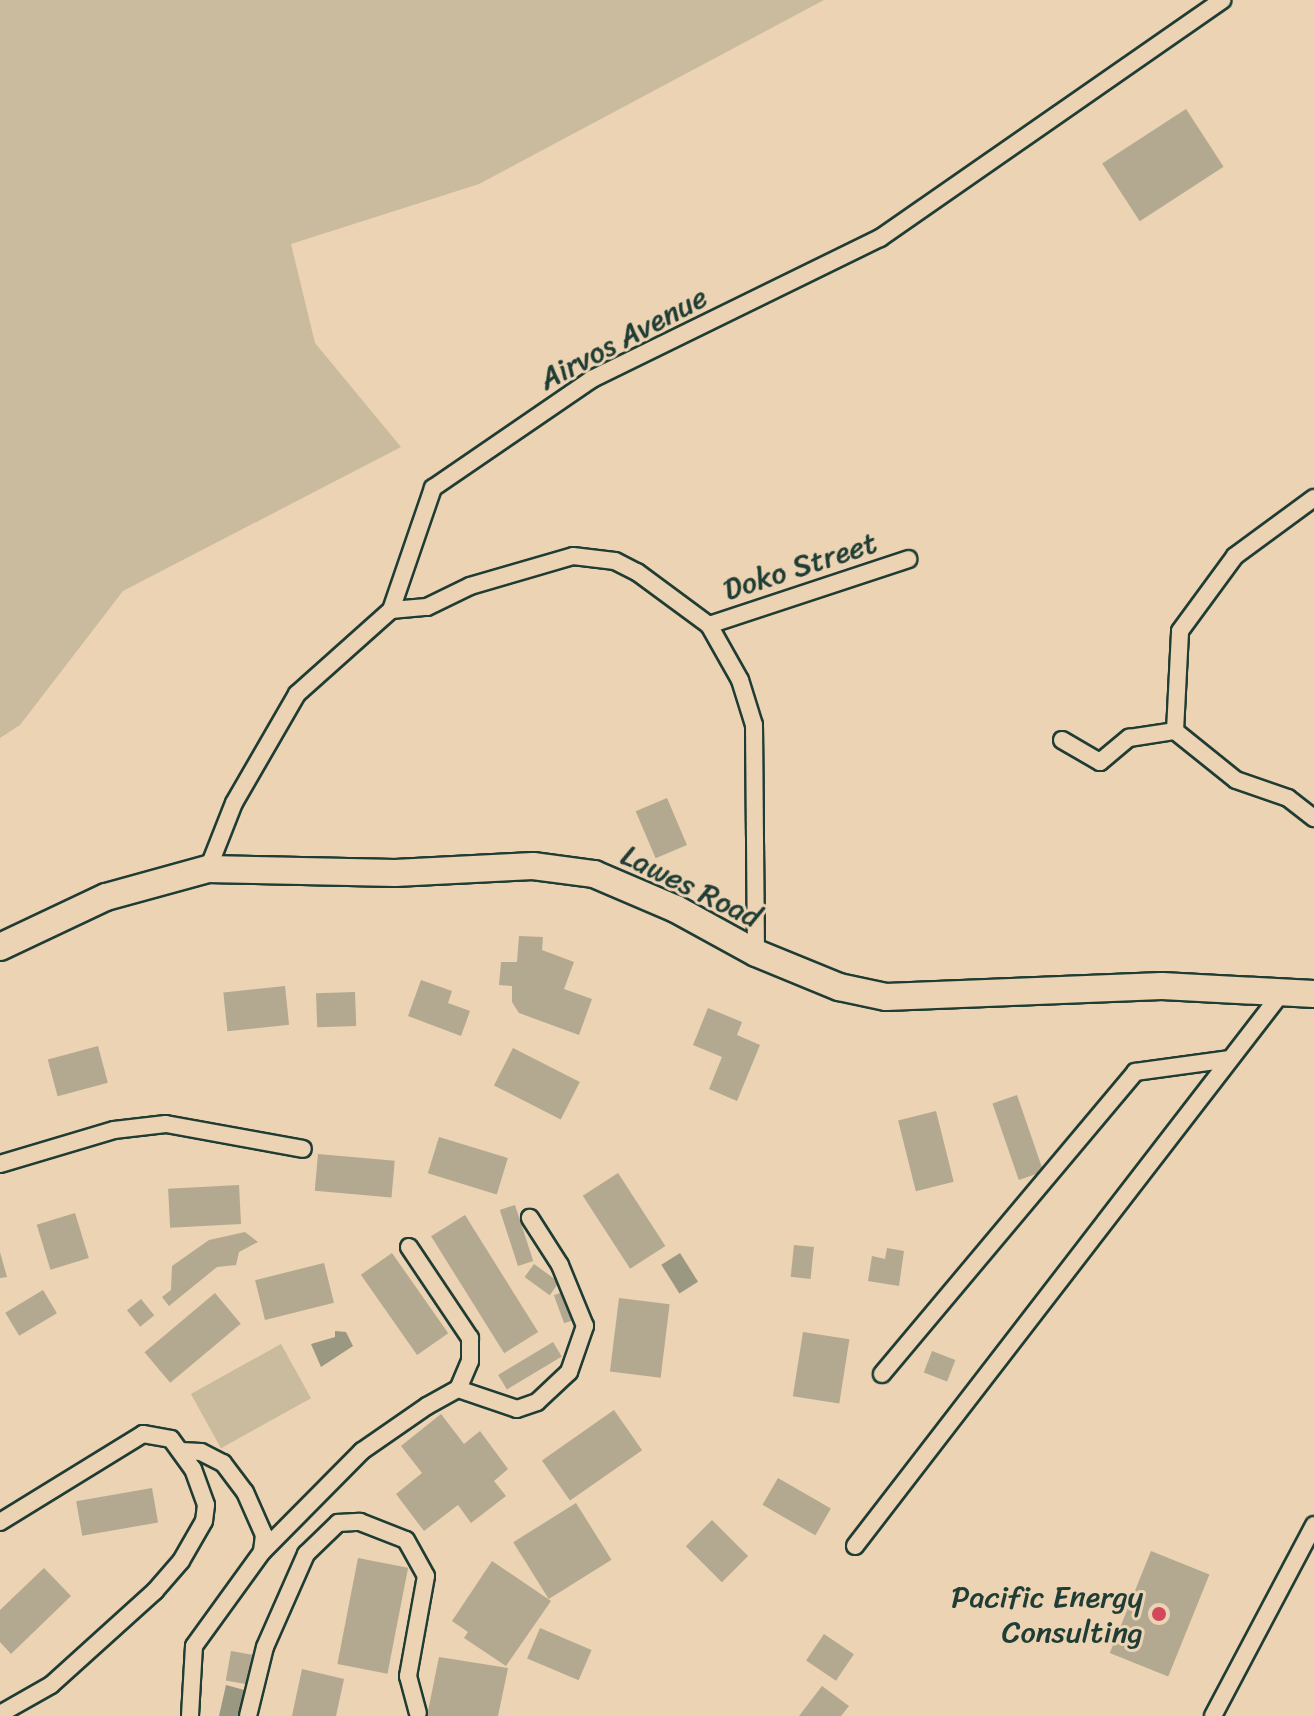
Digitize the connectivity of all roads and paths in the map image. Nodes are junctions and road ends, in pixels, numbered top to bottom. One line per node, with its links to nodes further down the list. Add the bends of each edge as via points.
1 (1222, 0): 4 (street, Airvos Avenue, via 880,238 592,379 433,488)
2 (1314, 498): 6 (street, via 1235,556 1180,631)
3 (908, 559): 5 (street, Doko Street)
4 (391, 610): 5 (street, via 427,607 470,586 573,556 626,566); 9 (street, Airvos Avenue, via 297,694 234,803)
5 (709, 625): 11 (street, via 740,680 754,725)
6 (1175, 731): 7 (street, via 1129,738 1100,762); 8 (street, via 1236,780 1288,798)
7 (1062, 740)
8 (1314, 818)
9 (208, 869): 10 (main road, Lawes Road, via 106,897); 11 (main road, Lawes Road, via 395,873 533,866 594,874 676,909)
10 (0, 947)
11 (756, 953): 13 (main road, Lawes Road, via 839,987 886,997 1162,986)
12 (1314, 994): 13 (main road, Lawes Road)
13 (1280, 995): 14 (street)
14 (1230, 1059): 19 (street, via 1135,1072); 24 (street)
15 (303, 1149): 16 (street, via 166,1124 114,1130)
16 (0, 1164)
17 (530, 1218): 20 (street, via 578,1300 585,1326 581,1348 569,1372 537,1402 517,1409)
18 (409, 1247): 20 (street, via 470,1338 470,1361)
19 (882, 1374)
20 (458, 1389): 25 (street, via 362,1451)
21 (181, 1451): 22 (street, via 171,1439 143,1434); 25 (street, via 201,1452 223,1463 263,1527); 27 (street, via 206,1505 204,1521 181,1561 108,1638 51,1685)
22 (0, 1522)
23 (1314, 1525): 30 (street)
24 (855, 1546)
25 (262, 1552): 28 (street, via 194,1646)
26 (418, 1713): 29 (street, via 408,1676 426,1576 406,1540 360,1522 338,1523 306,1554 265,1647)
27 (0, 1714)
28 (190, 1716)
29 (248, 1716)
30 (1213, 1716)

